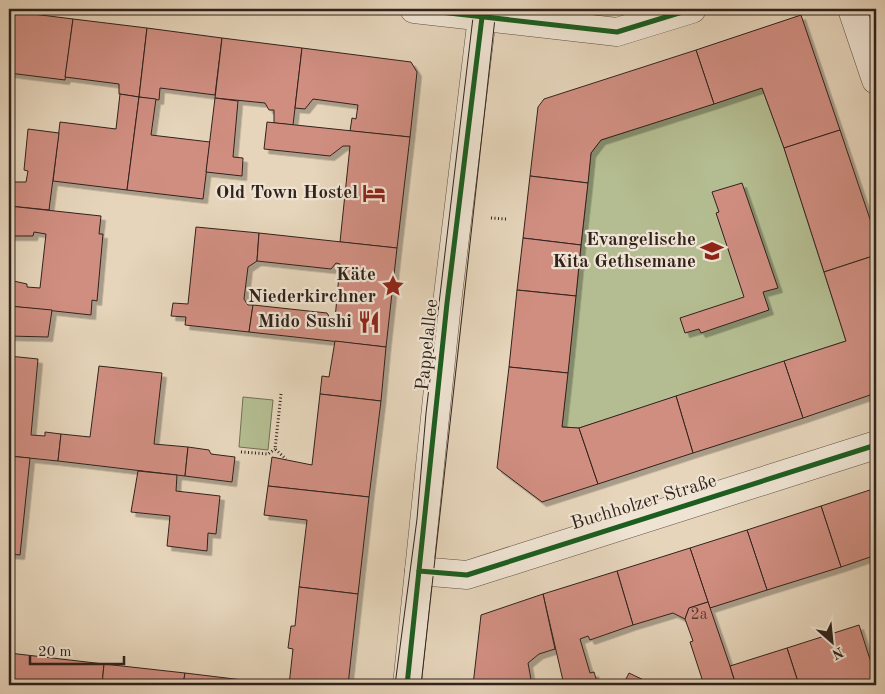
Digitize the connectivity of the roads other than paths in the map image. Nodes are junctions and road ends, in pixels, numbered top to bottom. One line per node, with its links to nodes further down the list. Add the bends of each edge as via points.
1 (414, 9): 4 (street)
2 (692, 9): 4 (street, via 617,32)
3 (852, 9): 5 (street)
4 (483, 14): 7 (street, Pappelallee)
5 (876, 80)
6 (876, 445): 7 (street, Buchholzer Straße, via 467,575)
7 (419, 571): 8 (street, Pappelallee)
8 (407, 685)

